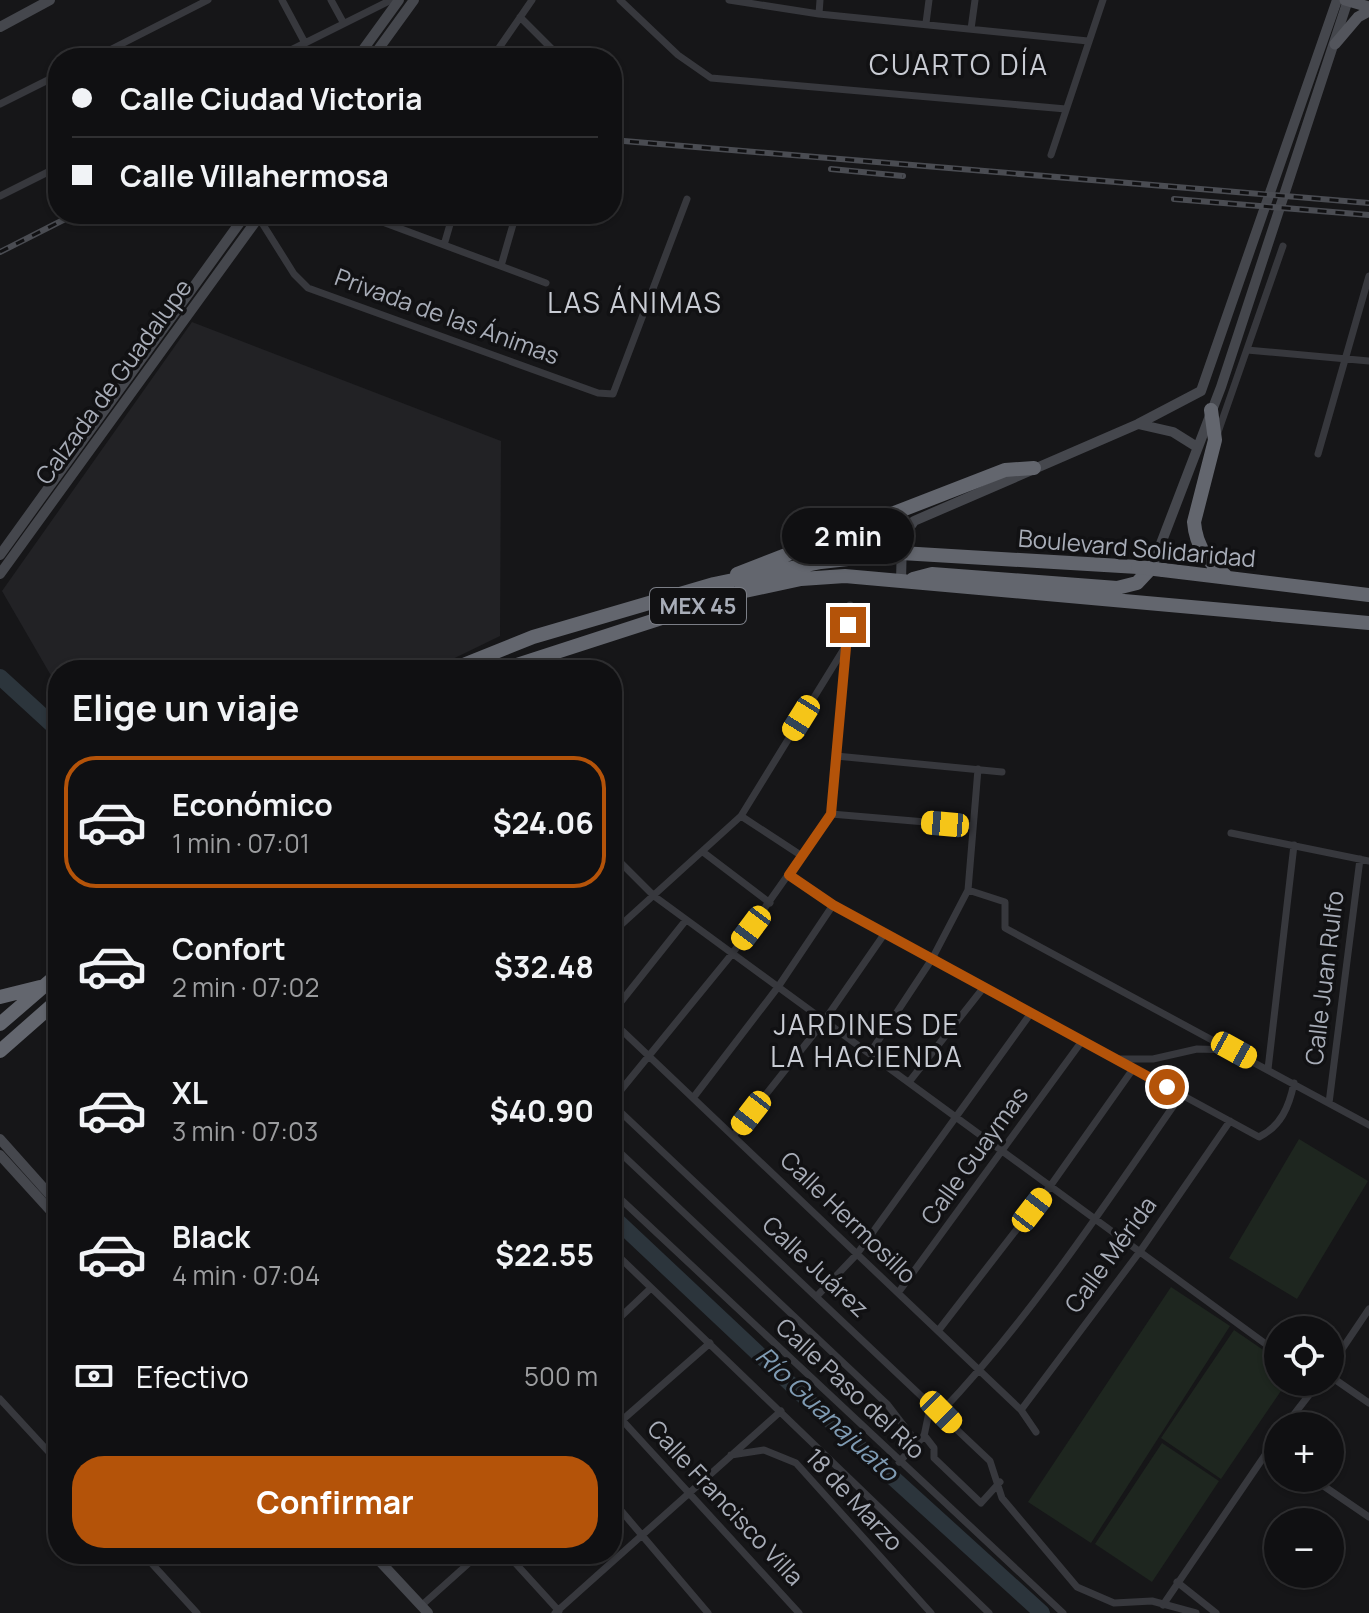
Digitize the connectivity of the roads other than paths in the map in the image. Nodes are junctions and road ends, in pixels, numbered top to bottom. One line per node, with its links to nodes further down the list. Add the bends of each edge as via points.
1 (50, 0): 23 (street)
2 (208, 0): 28 (street)
3 (282, 0): 26 (street)
4 (331, 0): 21 (street)
5 (391, 0): 21 (street)
6 (399, 0): 30 (street)
7 (414, 0): 31 (street)
8 (532, 0): 20 (street)
9 (620, 0): 36 (street, via 678,55 711,78)
10 (729, 0): 17 (street)
11 (820, 0): 19 (street)
12 (929, 0): 22 (street)
13 (975, 0): 24 (street)
14 (1103, 0): 25 (street)
15 (1337, 0): 59 (street, via 1205,384 1195,396)
16 (1347, 0): 18 (main road); 27 (street)
17 (752, 3): 19 (street)
18 (1369, 9): 27 (main road)
19 (819, 14): 22 (street)
20 (520, 17): 32 (street); 33 (street)
21 (343, 22): 26 (street)
22 (926, 23): 24 (street)
23 (0, 27)
24 (971, 29): 25 (street)
25 (1088, 41): 36 (street)
26 (305, 43): 29 (street)
27 (1335, 44): 56 (street)
28 (119, 48)
29 (295, 48)
30 (364, 48)
31 (379, 48)
32 (499, 48)
33 (551, 48)
34 (48, 80): 35 (street)
35 (0, 104)
36 (1066, 109): 37 (street)
37 (1051, 155)
38 (48, 172): 39 (street)
39 (0, 196)
40 (687, 199): 43 (street, Privada de las Ánimas, via 613,394 308,288)
41 (239, 224): 65 (street, Calzada de Guadalupe)
42 (252, 224): 67 (street, Calzada de Guadalupe)
43 (263, 224)
44 (388, 224): 47 (street)
45 (450, 224): 47 (street)
46 (513, 224): 49 (street)
47 (444, 245): 49 (street)
48 (1283, 246): 53 (street)
49 (501, 266): 51 (street)
50 (1369, 276): 52 (street)
51 (546, 283)
52 (1366, 296): 54 (street)
53 (1247, 350): 54 (street); 57 (street)
54 (1346, 358): 55 (street); 62 (street)
55 (1369, 361)
56 (1221, 387): 57 (street); 58 (street)
57 (1233, 390): 60 (street)
58 (1211, 410): 60 (highway); 61 (street)
59 (1138, 424): 61 (street, via 1173,432); 63 (street)
60 (1215, 440): 68 (highway, via 1195,535 1204,555)
61 (1197, 447): 66 (street)
62 (1318, 454)
63 (1034, 468): 64 (street, via 914,521 904,532); 70 (highway, via 1005,470)
64 (901, 553): 66 (highway, Boulevard Solidaridad / MEX 45); 69 (street); 70 (highway, Boulevard Solidaridad / MEX 45, via 821,562)
65 (0, 555)
66 (1151, 568): 68 (highway, Boulevard Solidaridad / MEX 45); 69 (highway, via 1137,583 1117,588 932,574)
67 (0, 574)
68 (1228, 578): 71 (highway, Boulevard Solidaridad / MEX 45)
69 (901, 582): 73 (highway, MEX 45); 76 (highway, MEX 45, via 845,576 771,584)
70 (714, 584): 75 (highway, Boulevard Solidaridad / MEX 45, via 533,637)
71 (1369, 595)
72 (850, 605): 74 (street)
73 (1369, 623)
74 (847, 645): 77 (street); 81 (street)
75 (476, 660)
76 (532, 660)
77 (836, 756): 78 (street); 80 (street)
78 (978, 769): 79 (street); 82 (street)
79 (1002, 772)
80 (831, 814): 82 (street); 86 (street)
81 (741, 816): 85 (street); 86 (street)
82 (973, 826): 90 (street)
83 (1231, 833): 84 (street)
84 (1294, 845): 87 (street); 117 (street)
85 (703, 852): 91 (street); 92 (street)
86 (802, 856): 89 (street)
87 (1364, 860): 123 (street, Calle Juan Rulfo)
88 (622, 864): 91 (street)
89 (789, 875): 92 (street); 93 (street)
90 (968, 890): 98 (street); 111 (street, via 1005,902 1005,928)
91 (654, 896): 94 (street); 95 (street)
92 (770, 903): 97 (street)
93 (833, 905): 96 (street); 101 (street)
94 (686, 920): 97 (street); 104 (street)
95 (622, 924)
96 (885, 933): 98 (street); 107 (street)
97 (732, 954): 101 (street); 114 (street)
98 (932, 959): 102 (street); 113 (street)
99 (48, 983): 100 (highway)
100 (45, 986): 103 (highway); 108 (highway)
101 (778, 987): 107 (street); 122 (street)
102 (984, 987): 106 (street); 118 (street)
103 (0, 997)
104 (622, 1000)
105 (48, 1009): 112 (highway)
106 (1031, 1013): 110 (street); 125 (street)
107 (824, 1021): 113 (street); 128 (street)
108 (0, 1024)
109 (622, 1030): 114 (street, Calle Hermosillo)
110 (1082, 1041): 115 (street); 130 (street, Calle Guaymas)
111 (1234, 1050): 115 (street); 117 (street)
112 (0, 1051)
113 (870, 1053): 118 (street)
114 (650, 1057): 120 (street); 122 (street, Calle Hermosillo)
115 (1113, 1058): 116 (street)
116 (1133, 1069): 121 (street); 133 (street)
117 (1268, 1069): 119 (street)
118 (909, 1082): 125 (street)
119 (1294, 1083): 123 (street); 126 (street, via 1274,1130 1259,1137)
120 (622, 1091)
121 (1181, 1095): 126 (street); 137 (street)
122 (693, 1098): 128 (street, Calle Hermosillo)
123 (1329, 1103): 127 (street)
124 (622, 1114): 143 (street, Calle Juárez)
125 (956, 1118): 130 (street); 139 (street)
126 (1230, 1121): 138 (street, Calle Mérida)
127 (1369, 1125)
128 (733, 1136): 139 (street, Calle Hermosillo)
129 (0, 1139): 134 (street)
130 (1004, 1151): 133 (street); 142 (street, Calle Guaymas)
131 (622, 1154): 163 (street, via 887,1404)
132 (0, 1155): 136 (street)
133 (1051, 1185): 137 (street); 146 (street)
134 (48, 1193)
135 (622, 1200): 167 (street, Calle Paso del Río)
136 (48, 1208)
137 (1096, 1219): 138 (street); 150 (street)
138 (1141, 1250): 148 (street); 156 (street, Calle Mérida)
139 (857, 1254): 142 (street, Calle Hermosillo); 143 (street)
140 (622, 1260): 141 (street)
141 (651, 1288): 145 (street); 147 (street)
142 (898, 1293): 146 (street, Calle Hermosillo)
143 (817, 1296): 154 (street, Calle Juárez)
144 (1369, 1309): 149 (street)
145 (622, 1316)
146 (938, 1331): 150 (street, Calle Hermosillo)
147 (710, 1343): 157 (street); 160 (street)
148 (1264, 1343)
149 (1344, 1346)
150 (980, 1371): 156 (street, Calle Hermosillo); 158 (street)
151 (1344, 1386): 155 (street)
152 (1308, 1396): 159 (street)
153 (0, 1399): 164 (street)
154 (931, 1403): 158 (street, Calle Juárez); 162 (street)
155 (1369, 1403)
156 (1021, 1410): 161 (street, Calle Hermosillo)
157 (781, 1411): 165 (street); 188 (street)
158 (941, 1412): 168 (street, Calle Juárez, via 990,1461)
159 (1296, 1412)
160 (622, 1420): 170 (street, Calle Francisco Villa)
161 (1036, 1432)
162 (924, 1435): 163 (street); 168 (street, via 934,1458 981,1503)
163 (917, 1443): 167 (street)
164 (48, 1451)
165 (730, 1455): 170 (street); 187 (street, 18 de Marzo, via 764,1450 796,1463)
166 (1264, 1456): 180 (street)
167 (899, 1462): 189 (street, Calle Paso del Río)
168 (1000, 1482): 181 (street, Calle Juárez, via 1002,1498 1077,1587 1114,1603)
169 (1332, 1492): 172 (street)
170 (688, 1493): 173 (street); 186 (street, Calle Francisco Villa)
171 (622, 1511): 173 (street)
172 (1369, 1517)
173 (643, 1535): 174 (street); 185 (street)
174 (622, 1554)
175 (152, 1564): 184 (street)
176 (469, 1564): 182 (street)
177 (516, 1564): 183 (street)
178 (611, 1564): 183 (street)
179 (383, 1565): 182 (street)
180 (1177, 1582): 181 (street); 191 (street)
181 (1163, 1605): 190 (street, Calle Juárez)
182 (424, 1609)
183 (558, 1612)
184 (197, 1613)
185 (708, 1613)
186 (799, 1613)
187 (931, 1613)
188 (989, 1613)
189 (1063, 1613)
190 (1196, 1613)
191 (1216, 1613)

